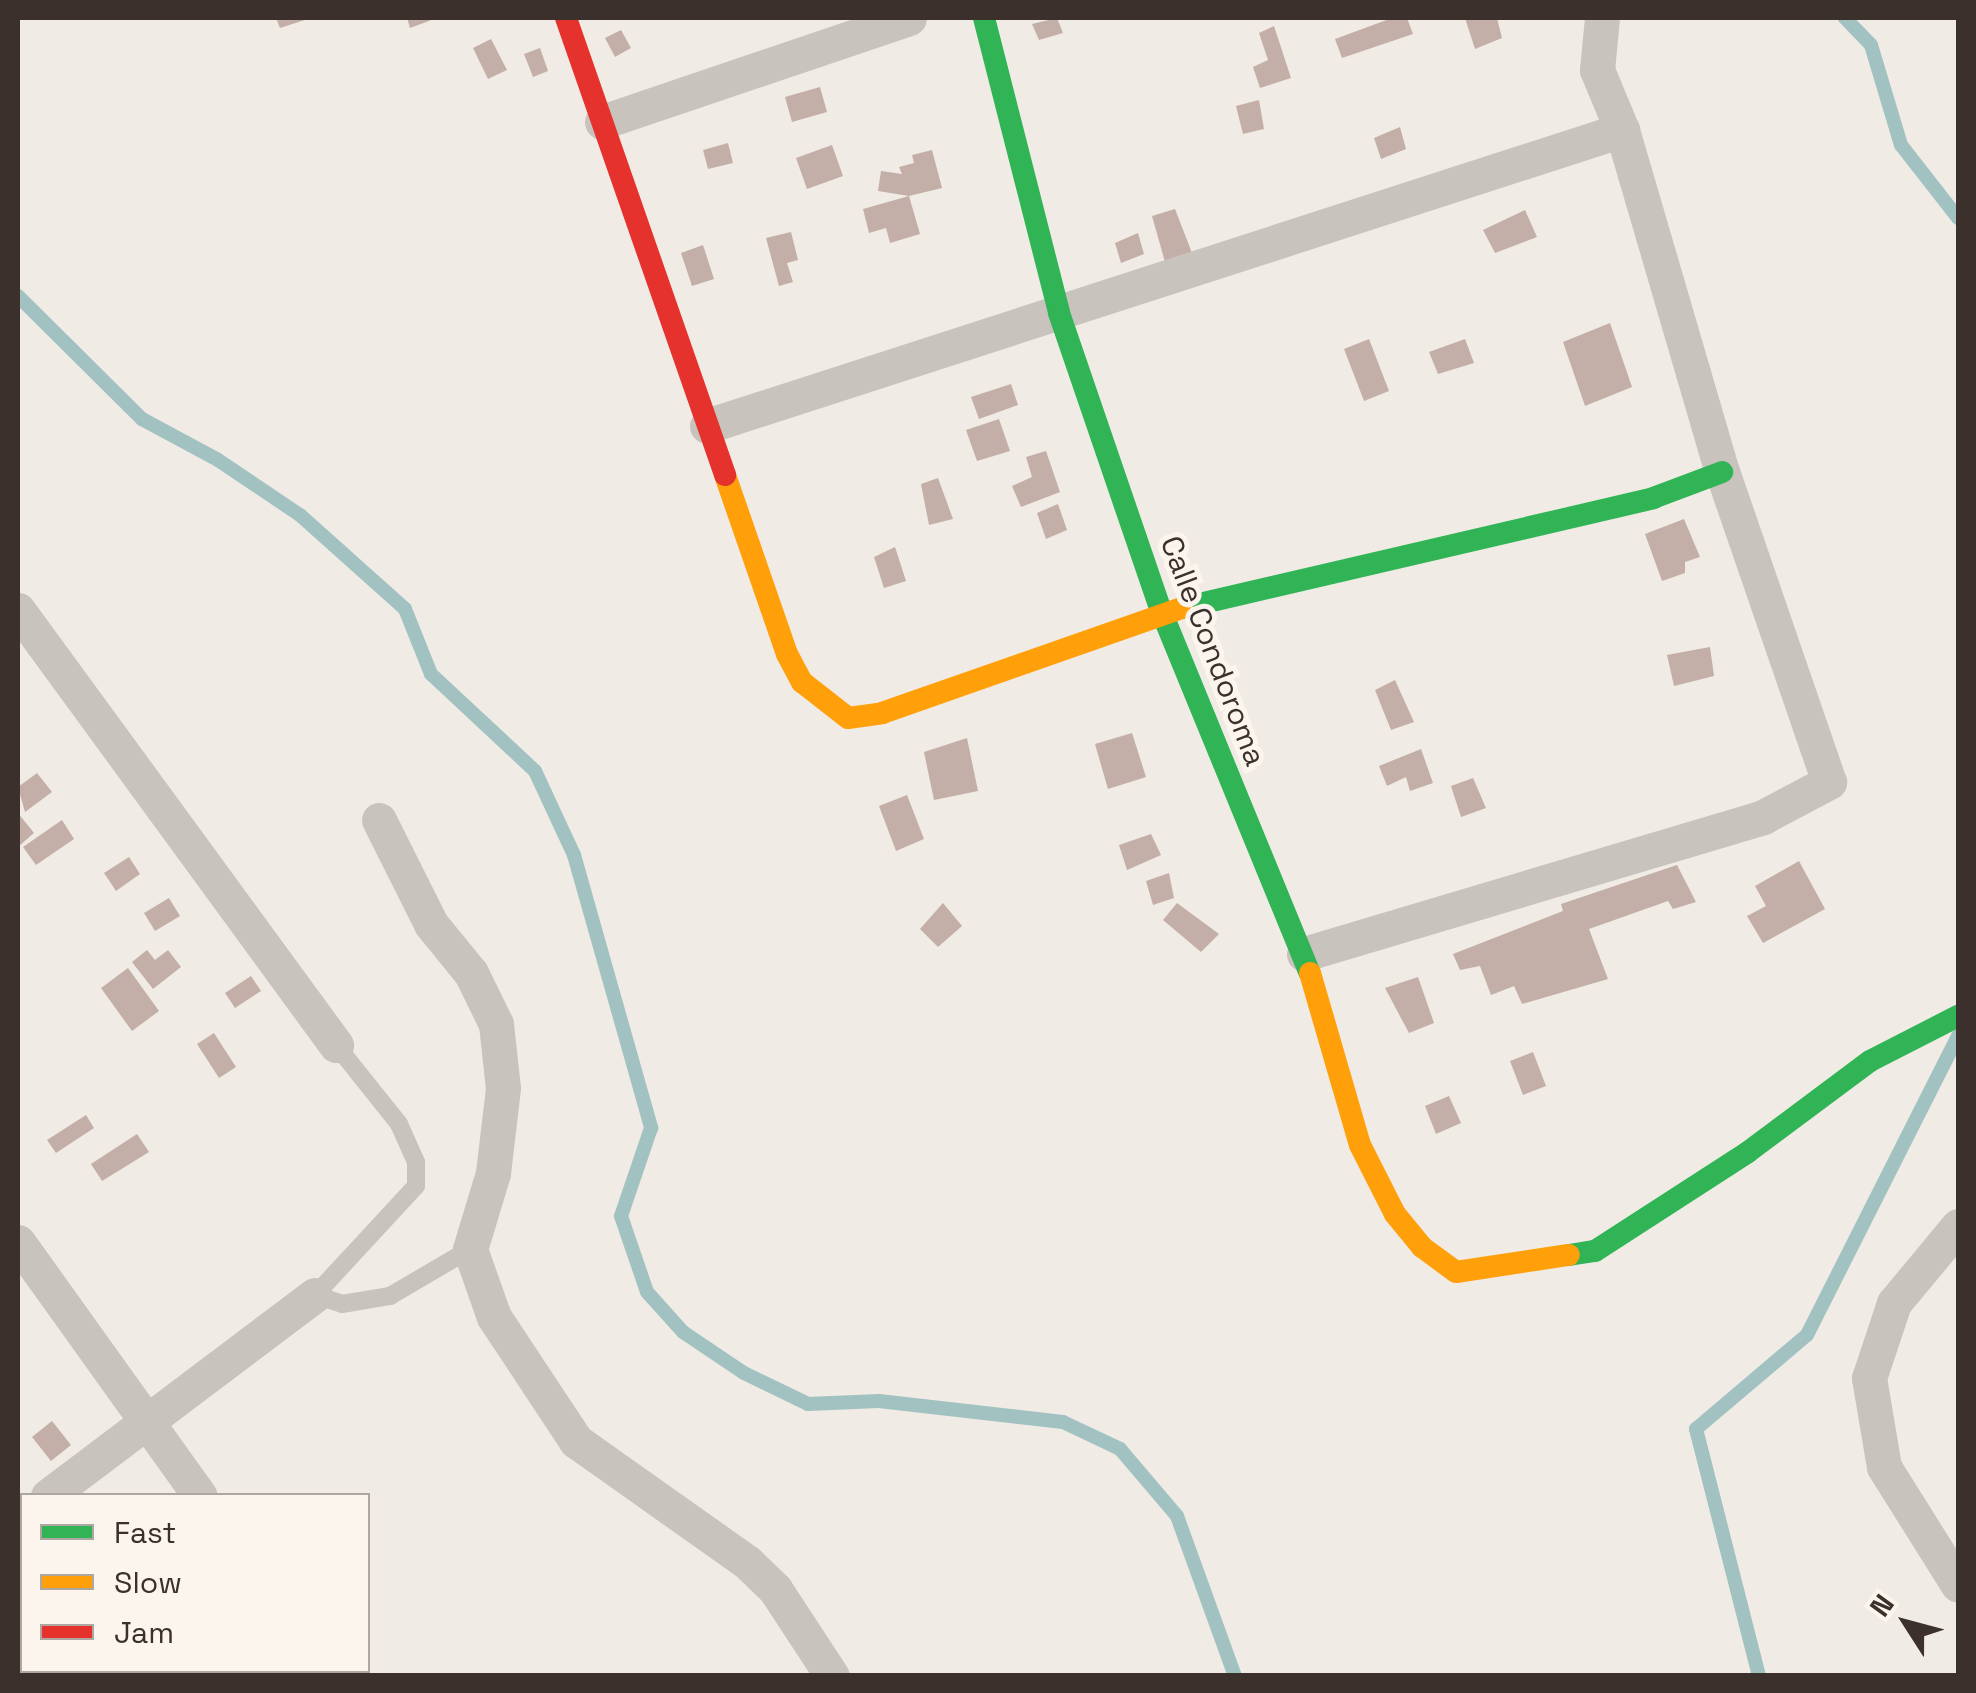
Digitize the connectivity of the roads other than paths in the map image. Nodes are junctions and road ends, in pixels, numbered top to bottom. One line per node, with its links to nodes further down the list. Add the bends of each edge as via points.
1 (566, 18): 7 (street)
2 (910, 18): 7 (street)
3 (984, 18): 9 (street, Calle Condoroma)
4 (1578, 18): 6 (street)
5 (1602, 18): 6 (street)
6 (1597, 70): 8 (street)
7 (602, 122): 10 (street)
8 (1622, 130): 9 (street); 11 (street)
9 (1059, 313): 10 (street); 13 (street, Calle Condoroma)
10 (707, 426): 13 (street, via 787,654 813,694 848,718 882,713)
11 (1722, 472): 13 (street, via 1653,498); 15 (street, via 1829,782 1763,817)
12 (18, 610): 17 (street)
13 (1162, 613): 15 (street, Calle Condoroma)
14 (379, 820): 20 (street, via 431,924 471,973 496,1024 503,1088 493,1173)
15 (1304, 954): 16 (street, Calle Condoroma, via 1360,1145 1396,1214 1422,1248 1456,1272 1595,1251 1870,1061)
16 (1958, 1016)
17 (336, 1045): 21 (lane, via 400,1124 416,1162 416,1186)
18 (1958, 1226): 25 (street, via 1894,1303 1869,1378 1884,1467)
19 (18, 1242): 22 (street)
20 (470, 1249): 21 (lane, via 390,1296 342,1304); 26 (street, via 518,1362 576,1441 747,1562 775,1589)
21 (315, 1296): 22 (street)
22 (150, 1424): 23 (street); 24 (street)
23 (52, 1493)
24 (198, 1493)
25 (1958, 1585)
26 (832, 1676)

